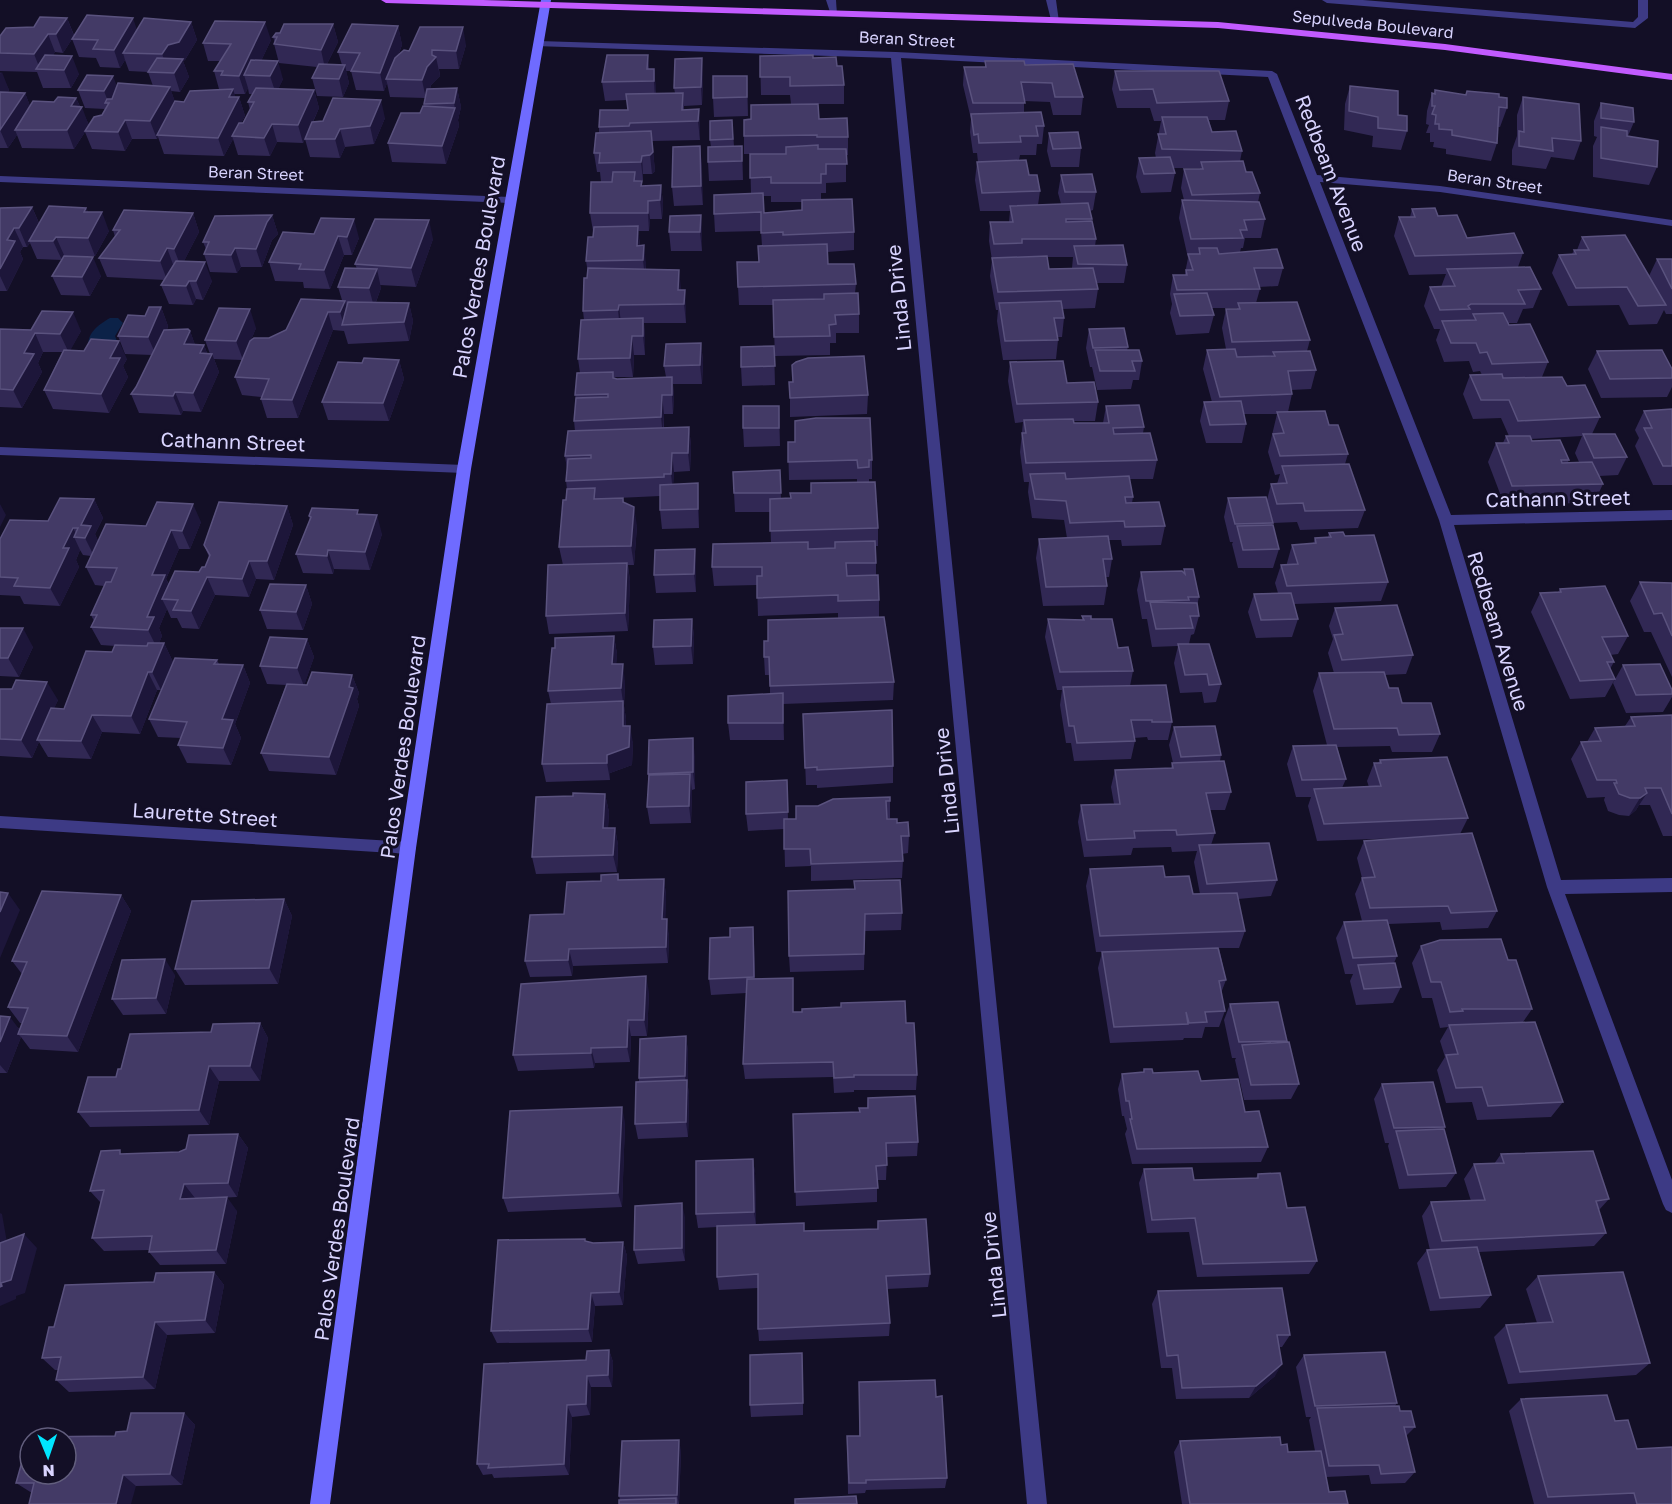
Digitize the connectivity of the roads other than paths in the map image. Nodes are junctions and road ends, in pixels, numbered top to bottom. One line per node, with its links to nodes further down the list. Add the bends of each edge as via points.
1 (386, 0): 6 (main road, Sepulveda Boulevard)
2 (831, 0): 10 (street)
3 (1051, 0): 11 (street)
4 (1326, 0): 8 (street)
5 (1643, 0): 8 (street, via 1643,18 1635,25)
6 (412, 1): 7 (main road, Sepulveda Boulevard)
7 (462, 1): 9 (main road, Sepulveda Boulevard)
8 (1356, 1)
9 (545, 2): 10 (main road, Sepulveda Boulevard); 12 (main road, Palos Verdes Boulevard)
10 (834, 13): 11 (main road, Sepulveda Boulevard)
11 (1056, 20): 15 (main road, Sepulveda Boulevard, via 1321,33 1547,58)
12 (539, 44): 13 (street, Beran Street); 18 (main road, Palos Verdes Boulevard)
13 (896, 55): 14 (street, Beran Street); 30 (street, Linda Drive)
14 (1272, 74): 17 (street, Redbeam Avenue)
15 (1672, 77)
16 (0, 178): 18 (street, Beran Street)
17 (1312, 178): 19 (street, Beran Street, via 1440,189); 23 (street, Redbeam Avenue)
18 (510, 201): 21 (main road, Palos Verdes Boulevard)
19 (1672, 223)
20 (0, 451): 21 (street, Cathann Street)
21 (464, 469): 25 (main road, Palos Verdes Boulevard)
22 (1672, 515): 23 (street, Cathann Street)
23 (1446, 520): 27 (street, Redbeam Avenue)
24 (0, 822): 25 (street, Laurette Street)
25 (408, 848): 29 (main road, Palos Verdes Boulevard)
26 (1672, 885): 27 (street)
27 (1556, 887): 28 (street, Redbeam Avenue)
28 (1672, 1204)
29 (320, 1504)
30 (1037, 1504)

